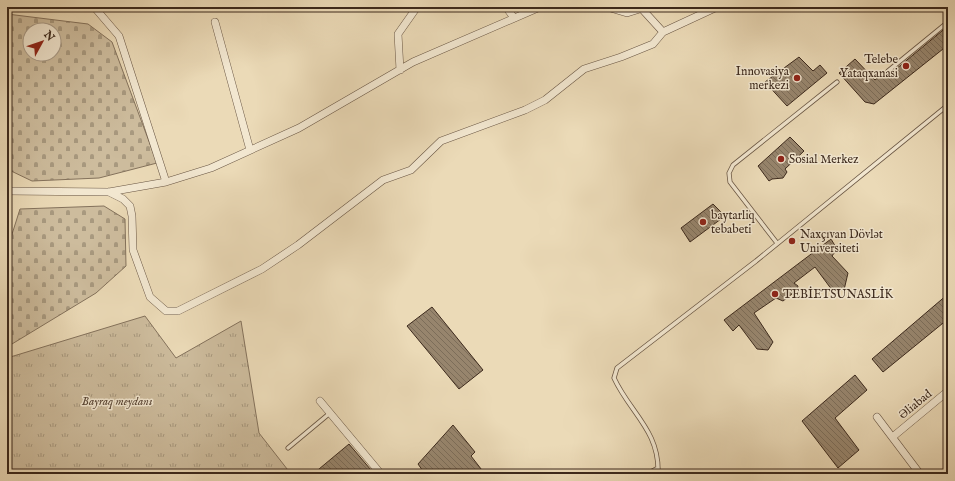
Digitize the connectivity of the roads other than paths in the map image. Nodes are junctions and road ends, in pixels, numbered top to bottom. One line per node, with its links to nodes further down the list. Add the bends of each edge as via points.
1 (86, 7): 2 (street)
2 (96, 7): 18 (street, via 119,36)
3 (417, 7): 13 (street, via 398,34)
4 (506, 7): 9 (street)
5 (540, 7): 9 (street)
6 (607, 7): 8 (street, via 627,13)
7 (717, 7): 12 (street)
8 (644, 8): 12 (street)
9 (514, 18): 13 (street, via 443,48)
10 (215, 22): 17 (street)
11 (948, 22): 14 (lane)
12 (663, 32): 20 (street, via 653,44 584,69 545,100 525,110 441,141 411,170 383,180 262,269 178,311 166,311 150,297 133,250 130,206)
13 (400, 70): 17 (street, via 299,128)
14 (888, 71)
15 (837, 82): 21 (lane, via 733,165 729,173 730,182)
16 (948, 105): 21 (lane)
17 (250, 150): 18 (street, via 210,168)
18 (166, 182): 20 (street)
19 (7, 191): 20 (street)
20 (109, 192)
21 (777, 243): 28 (lane, via 617,368 614,378 625,400 648,430 653,441)
22 (948, 391): 26 (street, Əliabad)
23 (320, 401): 24 (street)
24 (330, 413): 27 (lane); 29 (street)
25 (877, 417): 32 (street)
26 (895, 434)
27 (288, 448)
28 (658, 468): 30 (lane); 31 (lane)
29 (381, 474)
30 (648, 474)
31 (658, 474)
32 (920, 474)

